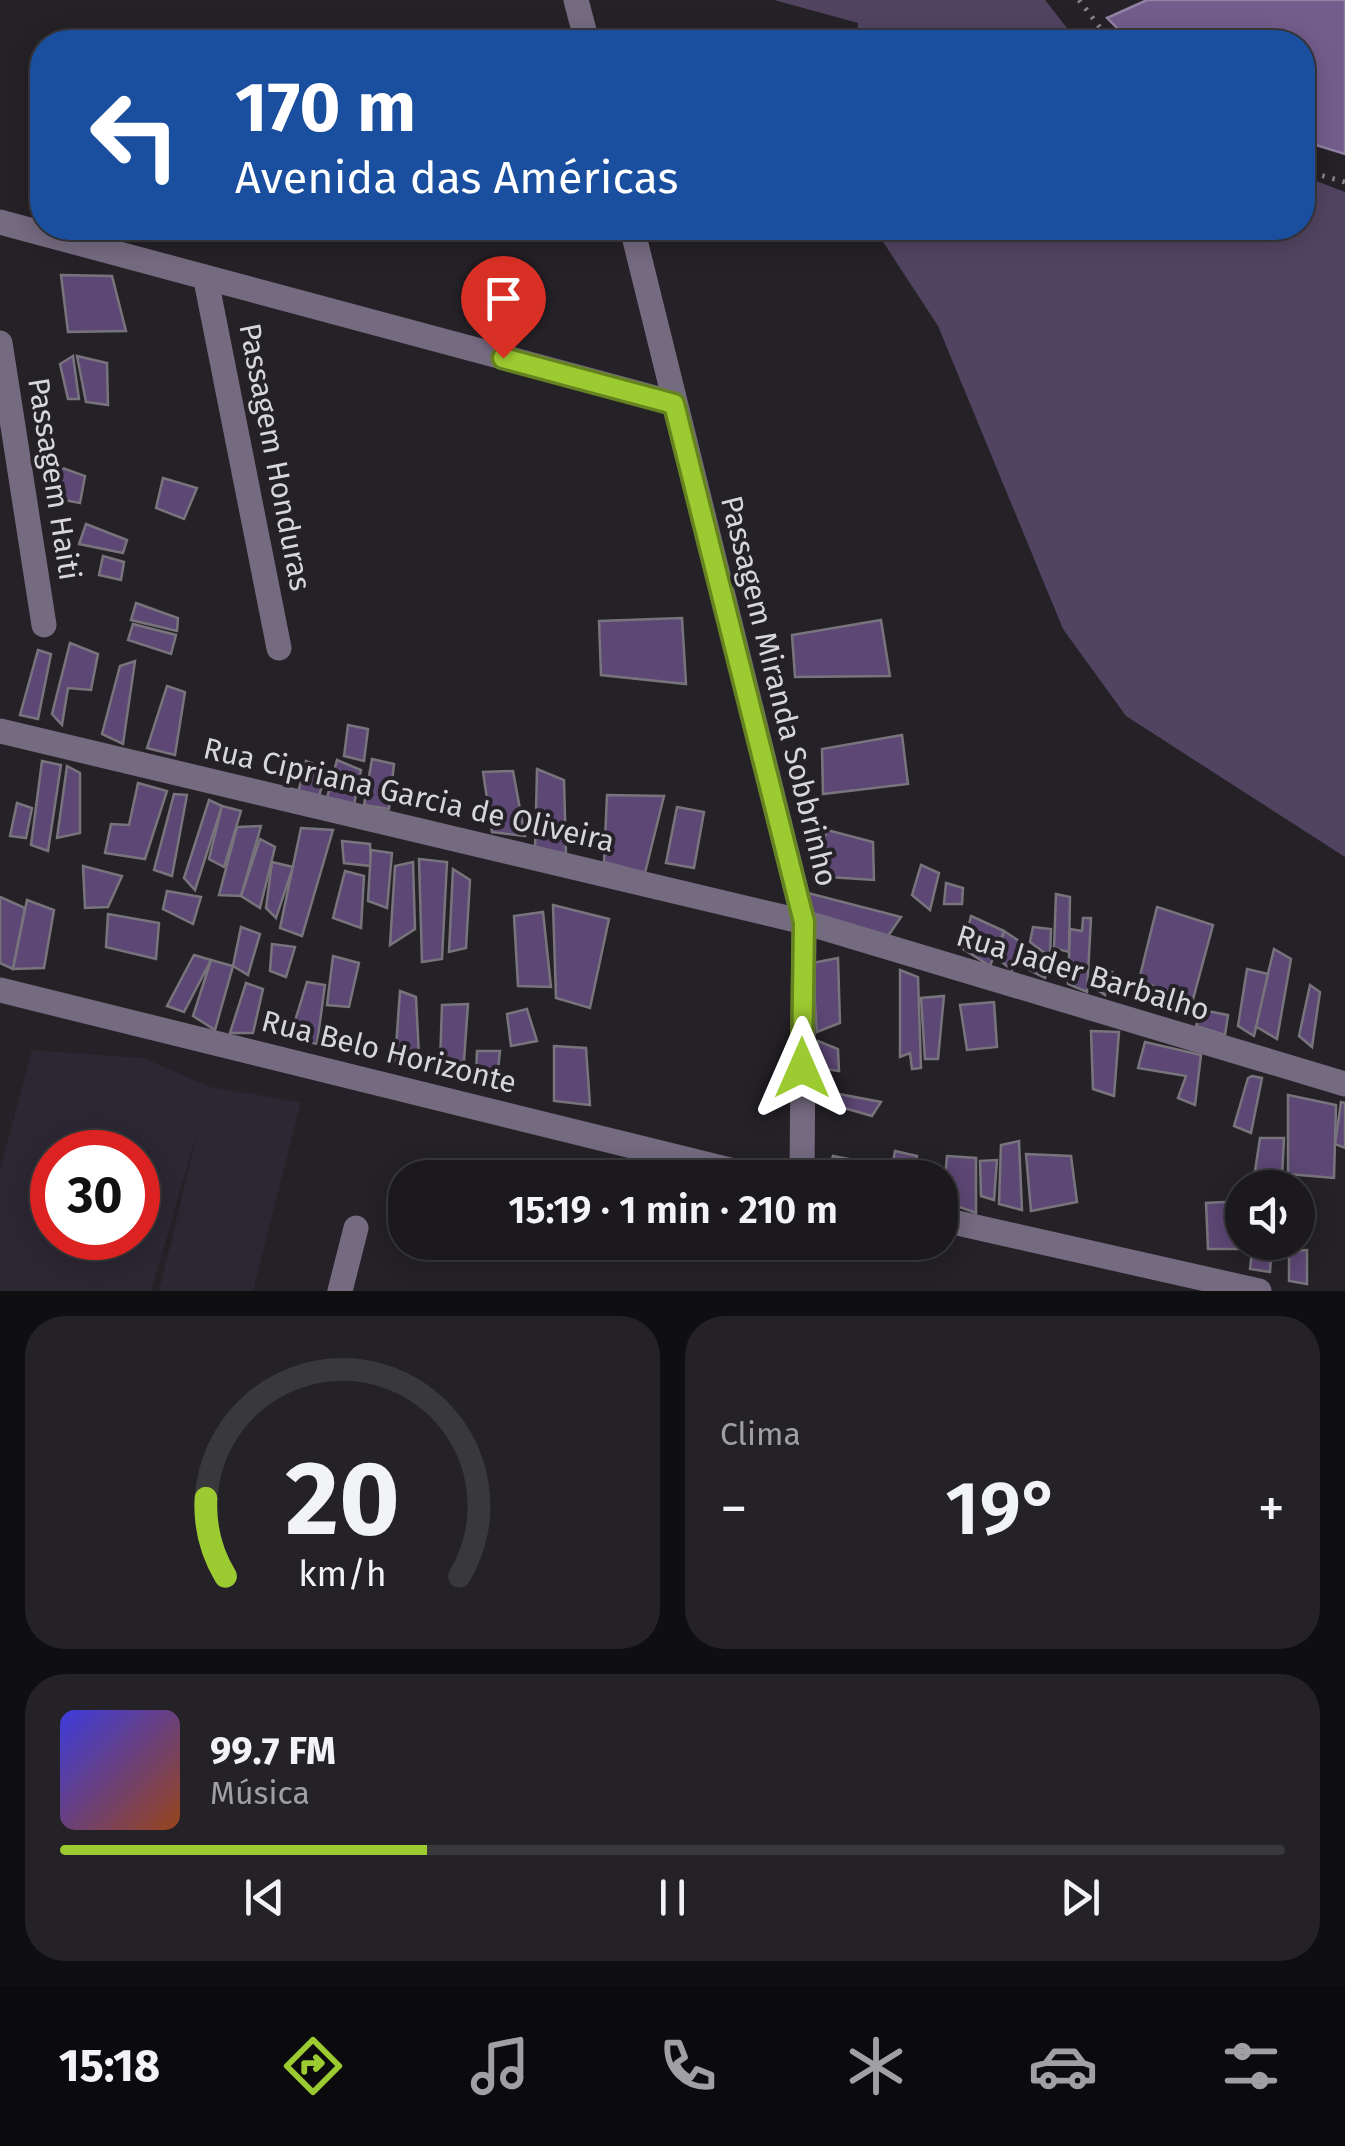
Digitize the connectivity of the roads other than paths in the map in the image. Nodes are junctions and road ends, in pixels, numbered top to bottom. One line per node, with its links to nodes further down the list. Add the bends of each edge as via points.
1 (576, 0): 2 (street)
2 (584, 30)
3 (0, 222): 4 (street)
4 (30, 230)
5 (64, 240): 7 (street)
6 (635, 240): 9 (street, Passagem Miranda Sobbrinho)
7 (206, 280): 9 (street); 11 (street, Passagem Honduras)
8 (0, 342): 10 (street, Passagem Haiti)
9 (674, 404): 13 (street, Passagem Miranda Sobbrinho)
10 (44, 625)
11 (280, 648)
12 (0, 731): 13 (street, Rua Cipriana Garcia de Oliveira)
13 (804, 922): 15 (street, Rua Jader Barbalho); 17 (street, Passagem Miranda Sobbrinho)
14 (0, 990): 16 (street, Rua Belo Horizonte)
15 (1345, 1084)
16 (689, 1160)
17 (802, 1160)
18 (958, 1223): 21 (street)
19 (356, 1228): 20 (street)
20 (340, 1291)
21 (1259, 1291)

